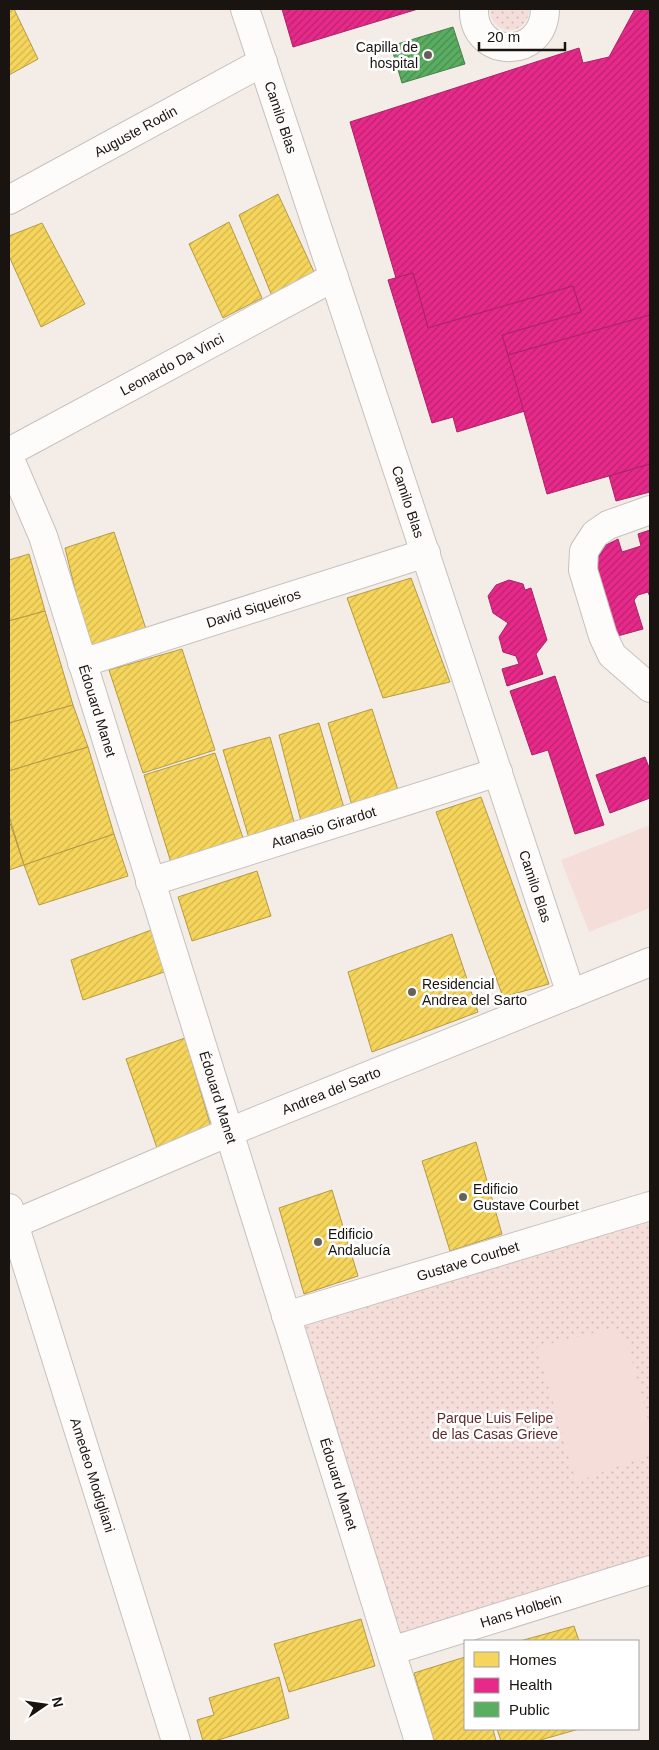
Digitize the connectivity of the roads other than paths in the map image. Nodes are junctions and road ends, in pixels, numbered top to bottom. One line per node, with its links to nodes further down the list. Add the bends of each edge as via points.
1 (245, 9): 4 (street, Camilo Blas)
2 (474, 9): 3 (street, via 480,32 493,44 510,48 522,46 533,39 545,19)
3 (545, 9)
4 (263, 62): 5 (street, Auguste Rodin); 6 (street, Camilo Blas)
5 (9, 200)
6 (334, 277): 7 (street, Leonardo Da Vinci); 10 (street, Camilo Blas)
7 (9, 452)
8 (9, 457): 11 (street, Édouard Manet, via 43,536)
9 (650, 510): 12 (street, via 608,525 595,534 584,550 583,570 612,655)
10 (426, 553): 11 (street, David Siqueiros); 13 (street, Camilo Blas)
11 (82, 663): 14 (street, Édouard Manet)
12 (650, 688)
13 (498, 772): 14 (street, Atanasio Girardot); 16 (street, Camilo Blas)
14 (150, 882): 17 (street, Édouard Manet)
15 (650, 962): 16 (street, Andrea del Sarto)
16 (571, 994): 17 (street, Andrea del Sarto)
17 (229, 1132): 19 (street, Andrea del Sarto); 20 (street, Édouard Manet)
18 (650, 1206): 20 (street, Gustave Courbet)
19 (11, 1216): 23 (street, Amedeo Modigliani)
20 (286, 1316): 22 (street, Édouard Manet)
21 (650, 1570): 22 (street, Hans Holbein)
22 (391, 1650): 24 (street, Édouard Manet)
23 (176, 1741)
24 (419, 1741)

